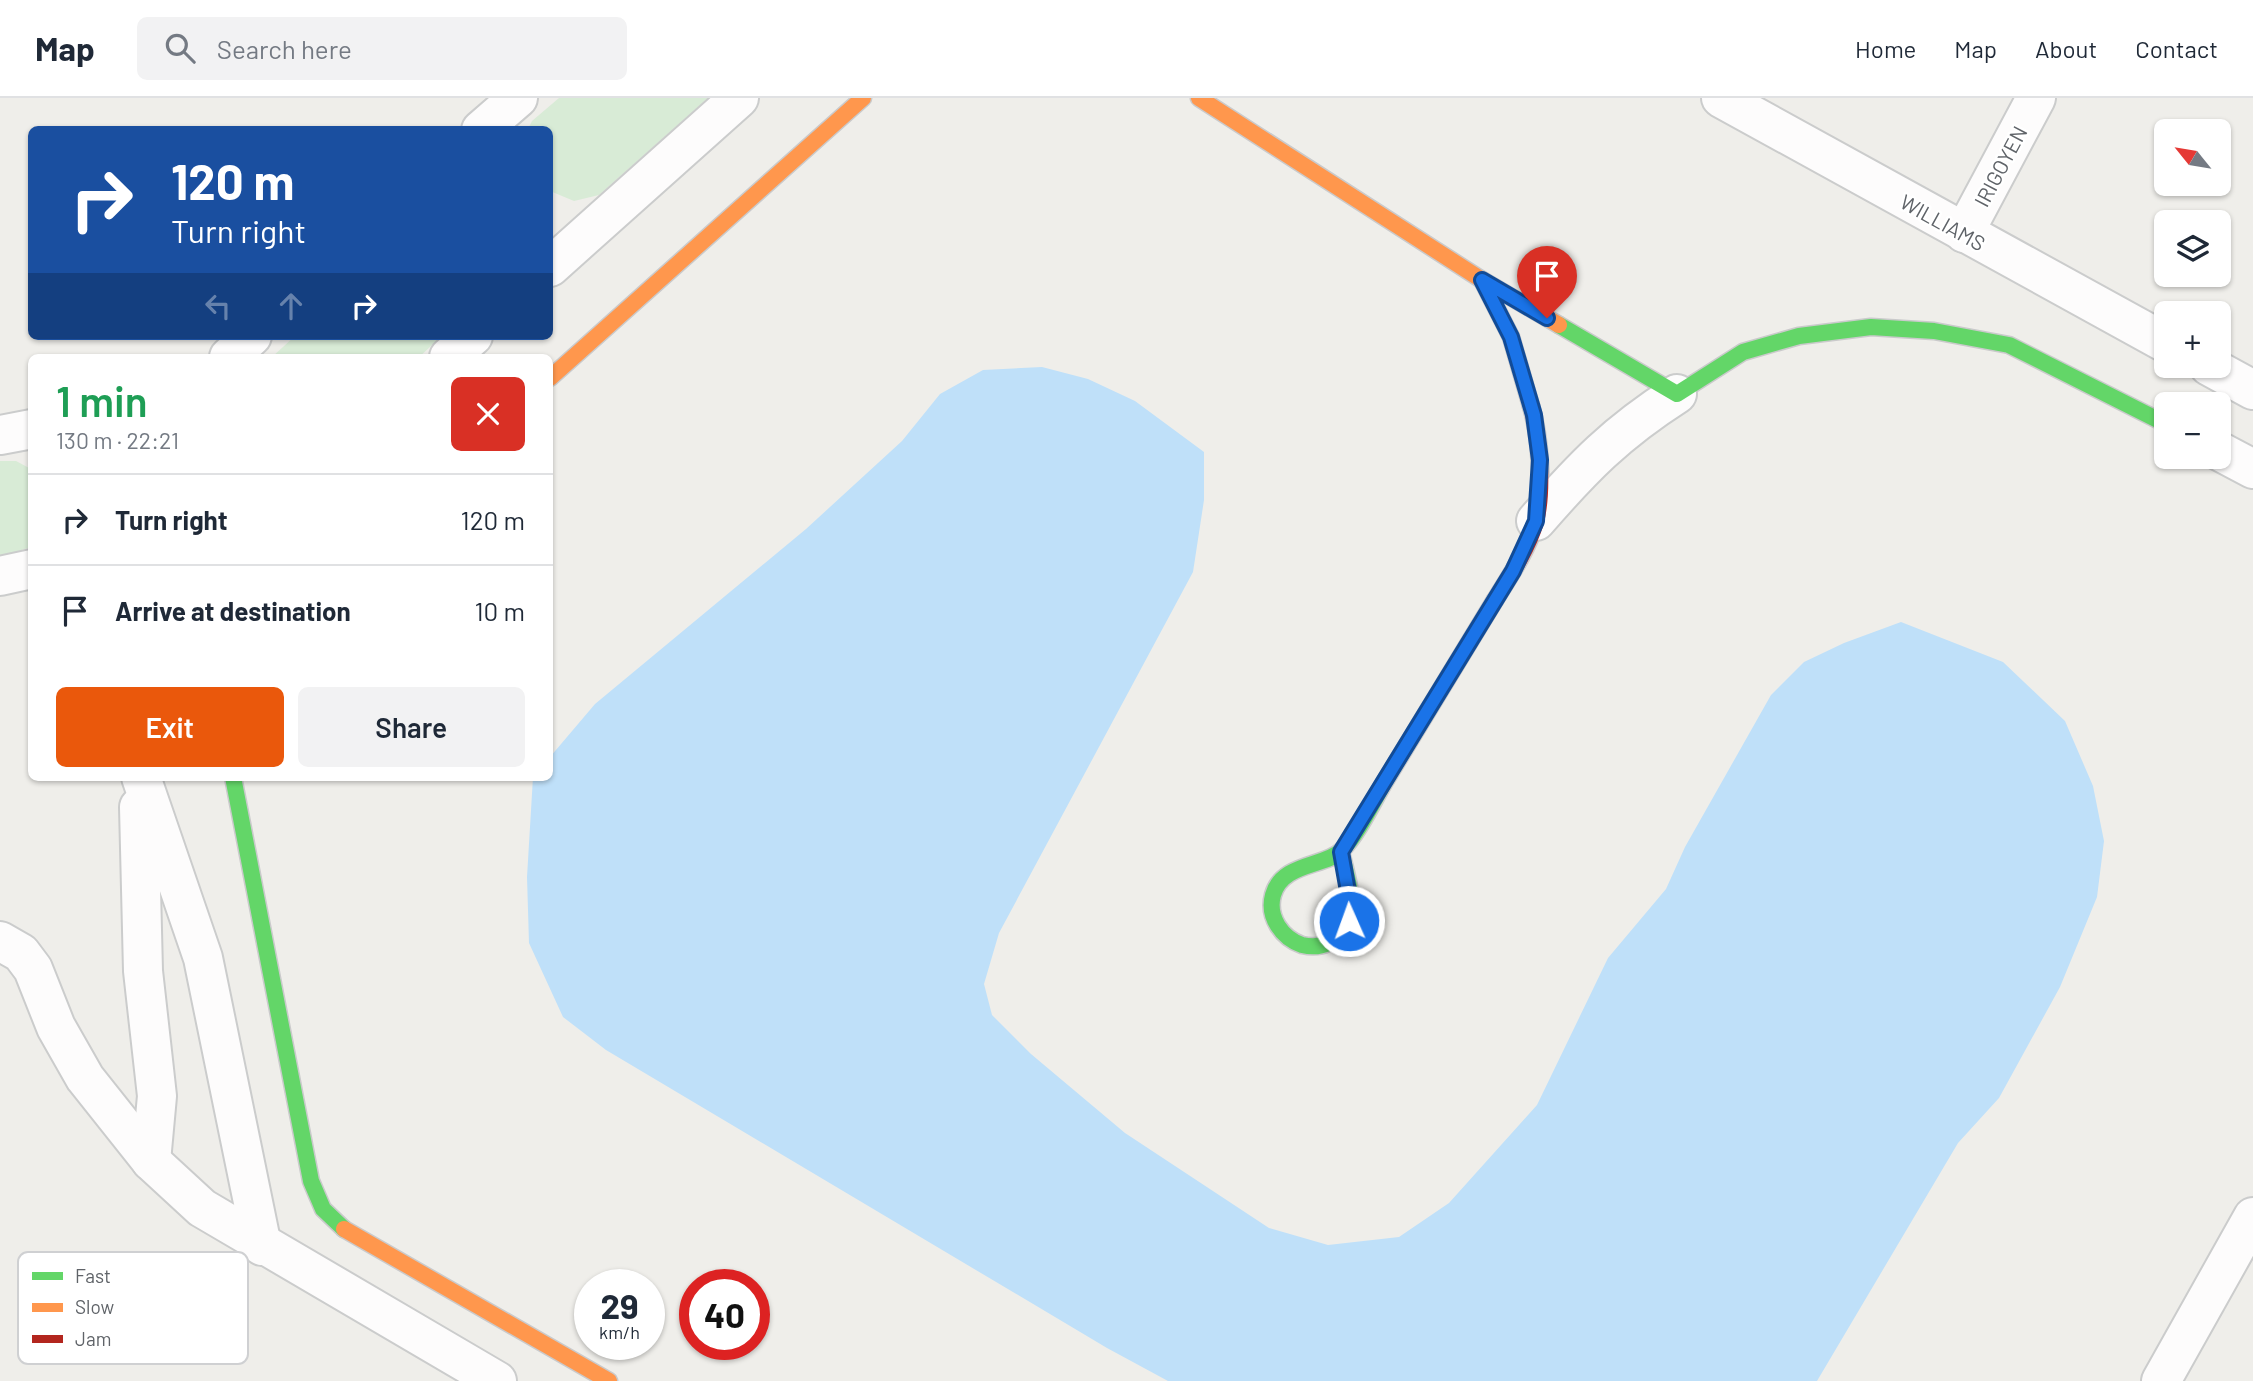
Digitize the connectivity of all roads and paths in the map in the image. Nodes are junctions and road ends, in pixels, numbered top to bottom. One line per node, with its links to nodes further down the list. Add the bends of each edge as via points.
1 (518, 98): 7 (street)
2 (739, 98): 9 (street)
3 (863, 98): 16 (street)
4 (1199, 98): 10 (street)
5 (1721, 98): 8 (street, WILLIAMS)
6 (2036, 98): 8 (street, IRIGOYEN)
7 (486, 126)
8 (1964, 233): 11 (street, WILLIAMS)
9 (554, 253)
10 (1482, 280): 19 (street); 25 (street, via 1511,337 1534,415 1540,460)
11 (2154, 336)
12 (248, 340): 14 (street)
13 (468, 340): 15 (street)
14 (232, 354)
15 (452, 354)
16 (553, 375)
17 (2231, 378): 18 (street)
18 (2253, 390)
19 (1677, 394): 20 (street, via 1743,352 1799,336 1871,327 1934,331 2009,345); 25 (street, via 1620,432)
20 (2154, 418)
21 (28, 430): 22 (street)
22 (0, 435)
23 (2231, 457): 24 (street)
24 (2253, 469)
25 (1536, 521): 31 (street, via 1513,571)
26 (28, 570): 27 (street)
27 (0, 576)
28 (140, 781): 33 (street, via 144,971 158,1096)
29 (141, 781): 35 (street, via 203,958)
30 (234, 781): 37 (street, via 311,1181 323,1209 345,1230)
31 (1341, 852): 31 (street, via 1296,870 1278,887 1273,898 1275,923 1291,941 1304,946 1331,942 1349,921)
32 (0, 941): 33 (street, via 21,953 33,969 56,1027 85,1078)
33 (151, 1161): 35 (street, via 202,1208)
34 (2253, 1217): 38 (street)
35 (262, 1245): 36 (street)
36 (497, 1381)
37 (609, 1381)
38 (2161, 1381)

